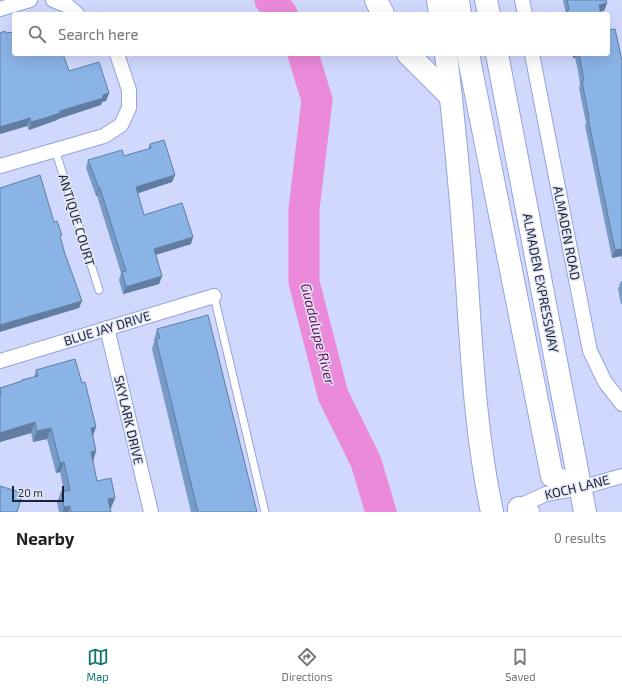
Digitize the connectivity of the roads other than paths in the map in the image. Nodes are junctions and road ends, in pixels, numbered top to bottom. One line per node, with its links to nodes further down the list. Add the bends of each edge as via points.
1 (30, 0): 8 (street)
2 (53, 0): 9 (street)
3 (376, 0): 10 (main road)
4 (438, 0): 11 (main road)
5 (458, 0): 12 (main road)
6 (486, 0): 13 (main road)
7 (522, 0): 14 (street)
8 (0, 9)
9 (75, 12)
10 (382, 12)
11 (440, 12)
12 (460, 12)
13 (489, 12)
14 (525, 12)
15 (118, 56): 22 (street, via 129,90 129,108 121,125 104,136)
16 (410, 56): 21 (main road)
17 (446, 56): 21 (main road)
18 (468, 56): 30 (main road, via 552,476)
19 (497, 56): 30 (main road, ALMADEN EXPRESSWAY)
20 (532, 56): 28 (street, ALMADEN ROAD, via 590,351 605,382)
21 (451, 97): 34 (main road, via 474,388)
22 (55, 149): 23 (street); 24 (lane, ANTIQUE COURT)
23 (0, 166)
24 (99, 290)
25 (214, 296): 26 (street, BLUE JAY DRIVE); 33 (lane)
26 (107, 328): 27 (street, BLUE JAY DRIVE); 32 (street, SKYLARK DRIVE)
27 (0, 362)
28 (622, 404)
29 (622, 476): 30 (street, KOCH LANE)
30 (580, 488): 31 (street, KOCH LANE, via 546,494 526,503); 35 (main road, ALMADEN EXPRESSWAY)
31 (520, 511)
32 (151, 512)
33 (265, 512)
34 (492, 512)
35 (586, 512)

